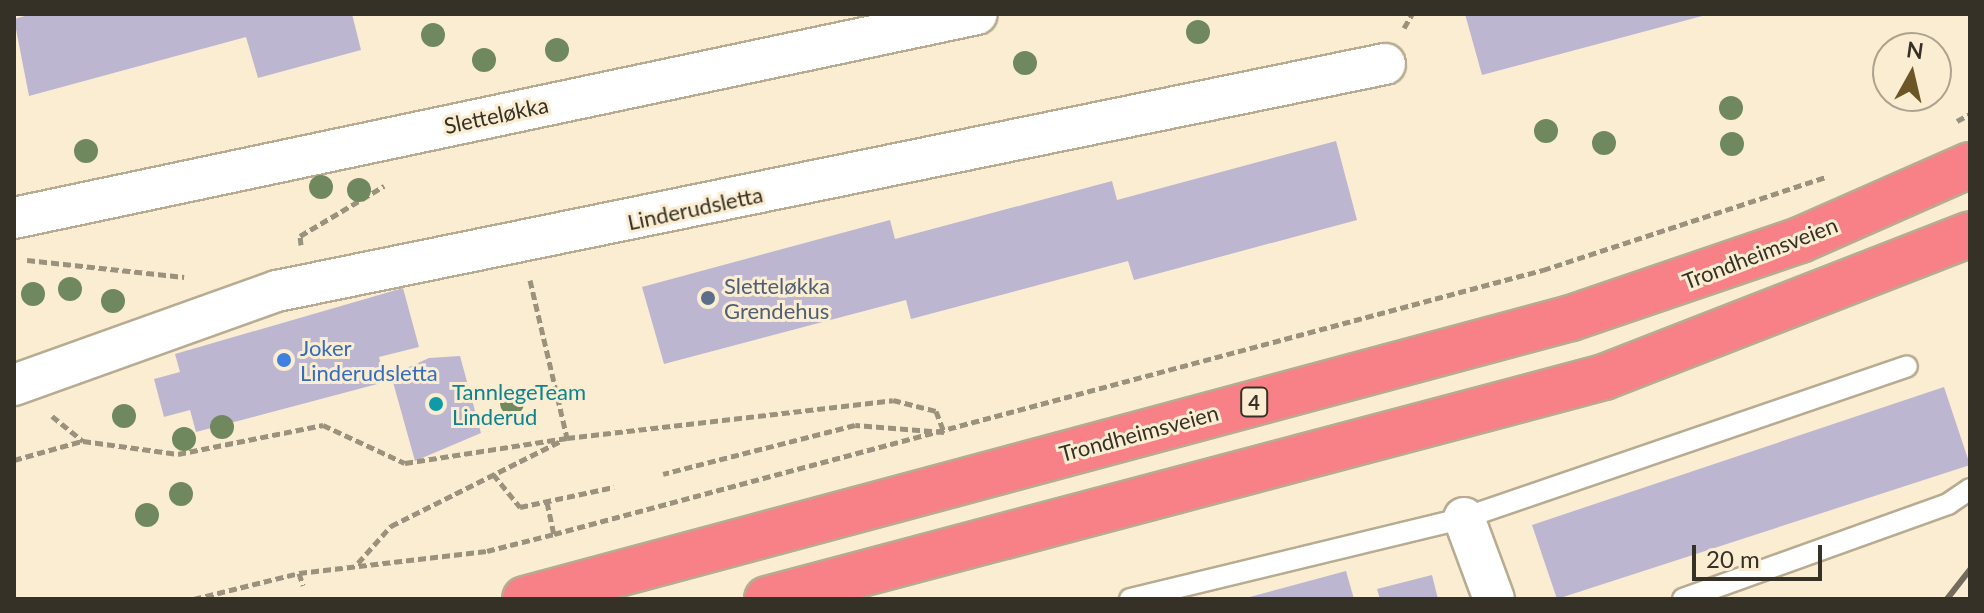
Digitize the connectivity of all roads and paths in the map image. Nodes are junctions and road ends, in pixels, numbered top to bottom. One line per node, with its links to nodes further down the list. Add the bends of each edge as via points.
1 (977, 14): 8 (street, Sletteløkka)
2 (1385, 64): 10 (street, Linderudsletta)
3 (1970, 114): 4 (path)
4 (1952, 123)
5 (1970, 165): 31 (highway, Trondheimsveien / 4, via 1800,240 1571,318)
6 (1834, 174): 16 (path, 4, via 1543,270)
7 (400, 176): 12 (path, via 300,236)
8 (14, 218)
9 (1970, 234): 32 (highway, via 1604,377)
10 (524, 244): 12 (street, Linderudsletta); 17 (path, via 544,363)
11 (14, 259): 13 (path, via 184,277)
12 (307, 285): 13 (street, Linderudsletta)
13 (219, 312): 15 (street, Linderudsletta)
14 (1907, 366): 25 (lane)
15 (14, 385): 18 (path)
16 (944, 432): 17 (path, via 936,411 893,400); 21 (path, via 855,425); 26 (path, 4)
17 (567, 438): 18 (path, via 523,439 405,463 323,425 178,454); 20 (path)
18 (83, 441): 19 (path)
19 (14, 460)
20 (493, 474): 24 (path, via 510,503); 27 (path, via 391,526)
21 (663, 474)
22 (614, 487): 24 (path)
23 (1970, 489): 35 (lane, via 1948,504)
24 (547, 502): 26 (path)
25 (1464, 518): 33 (lane); 34 (street)
26 (554, 534): 27 (path, 4, via 487,551)
27 (357, 563): 28 (path, 4)
28 (299, 573): 29 (path); 30 (path, 4)
29 (303, 585)
30 (194, 599)
31 (525, 599)
32 (767, 599)
33 (1130, 599)
34 (1494, 599)
35 (1683, 599)

